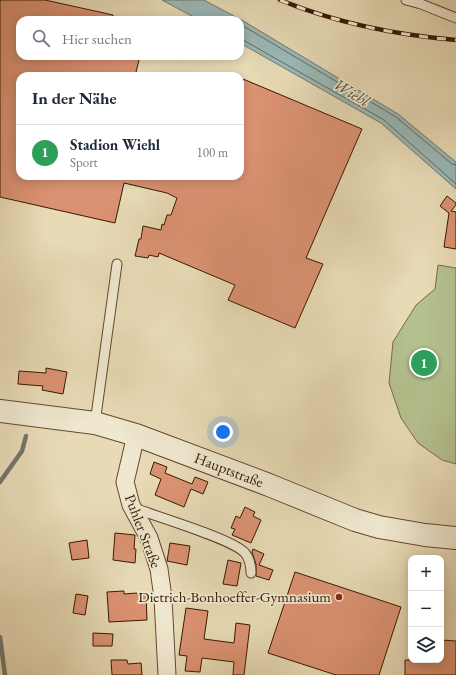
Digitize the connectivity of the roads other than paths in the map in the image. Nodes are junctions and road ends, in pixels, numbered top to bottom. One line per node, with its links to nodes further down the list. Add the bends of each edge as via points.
1 (406, 0): 2 (lane)
2 (456, 18)
3 (117, 264): 5 (lane)
4 (0, 411): 5 (street, Hauptstraße)
5 (95, 424): 6 (street, Hauptstraße)
6 (136, 435): 7 (street, Puhler Straße, via 125,482); 8 (street, Hauptstraße, via 355,520 379,527)
7 (132, 508): 9 (lane, via 238,547 245,554); 10 (street, Puhler Straße, via 149,538 159,569)
8 (456, 538)
9 (251, 573)
10 (167, 675)

